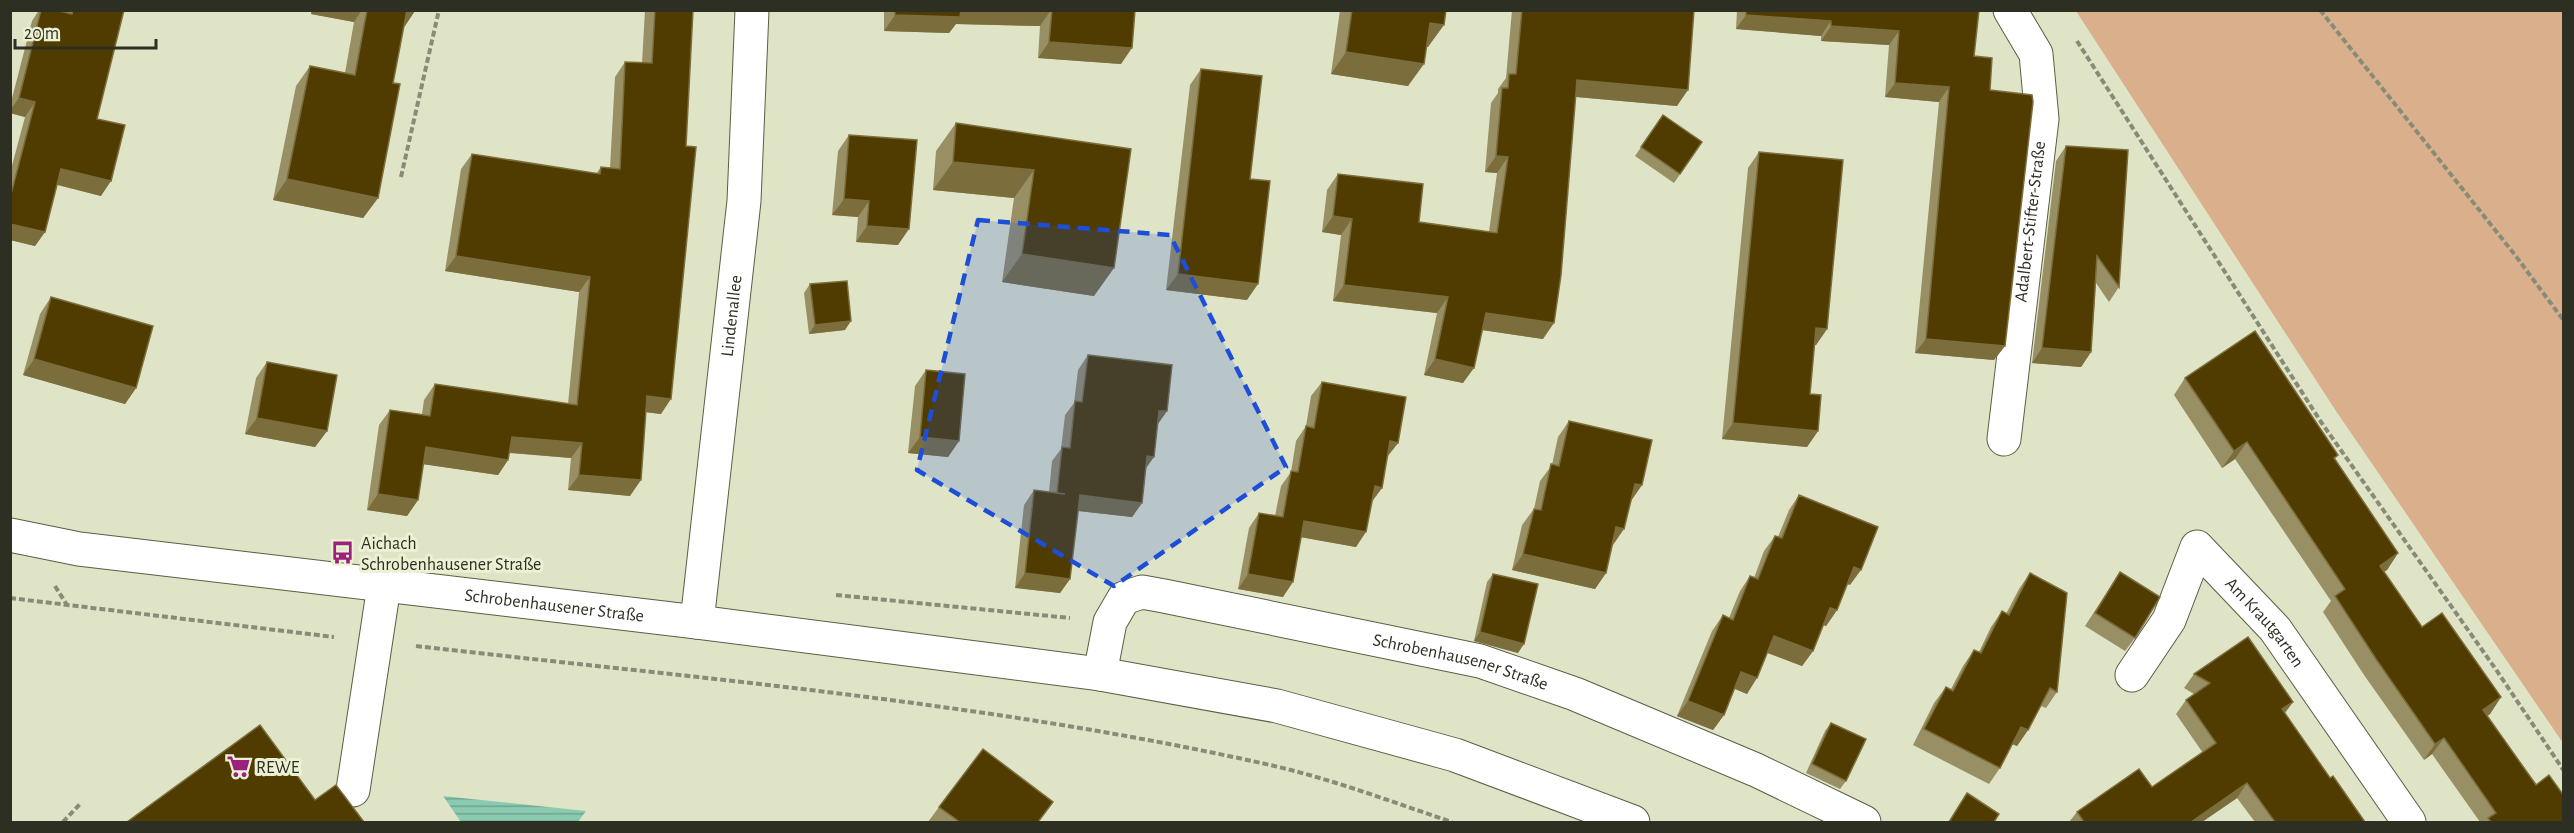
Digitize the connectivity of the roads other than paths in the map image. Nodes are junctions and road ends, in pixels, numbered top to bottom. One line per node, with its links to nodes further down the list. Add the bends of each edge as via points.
1 (752, 10): 6 (street, Lindenallee, via 744,201)
2 (2010, 10): 3 (street, Adalbert-Stifter-Straße, via 2036,54 2042,119)
3 (2004, 439)
4 (10, 535): 5 (street, Schrobenhausener Straße, via 79,549)
5 (384, 586): 6 (street, Schrobenhausener Straße); 9 (street)
6 (697, 622): 7 (street, Schrobenhausener Straße)
7 (1100, 674): 10 (street, Schrobenhausener Straße, via 1110,622 1124,598 1142,592 1153,594 1480,661 1575,694 1756,770); 11 (street, Schrobenhausener Straße, via 1278,706 1455,755)
8 (2132, 675): 12 (street, Am Krautgarten, via 2169,620 2197,547 2275,629)
9 (353, 790)
10 (1857, 821)
11 (1633, 822)
12 (2409, 822)

